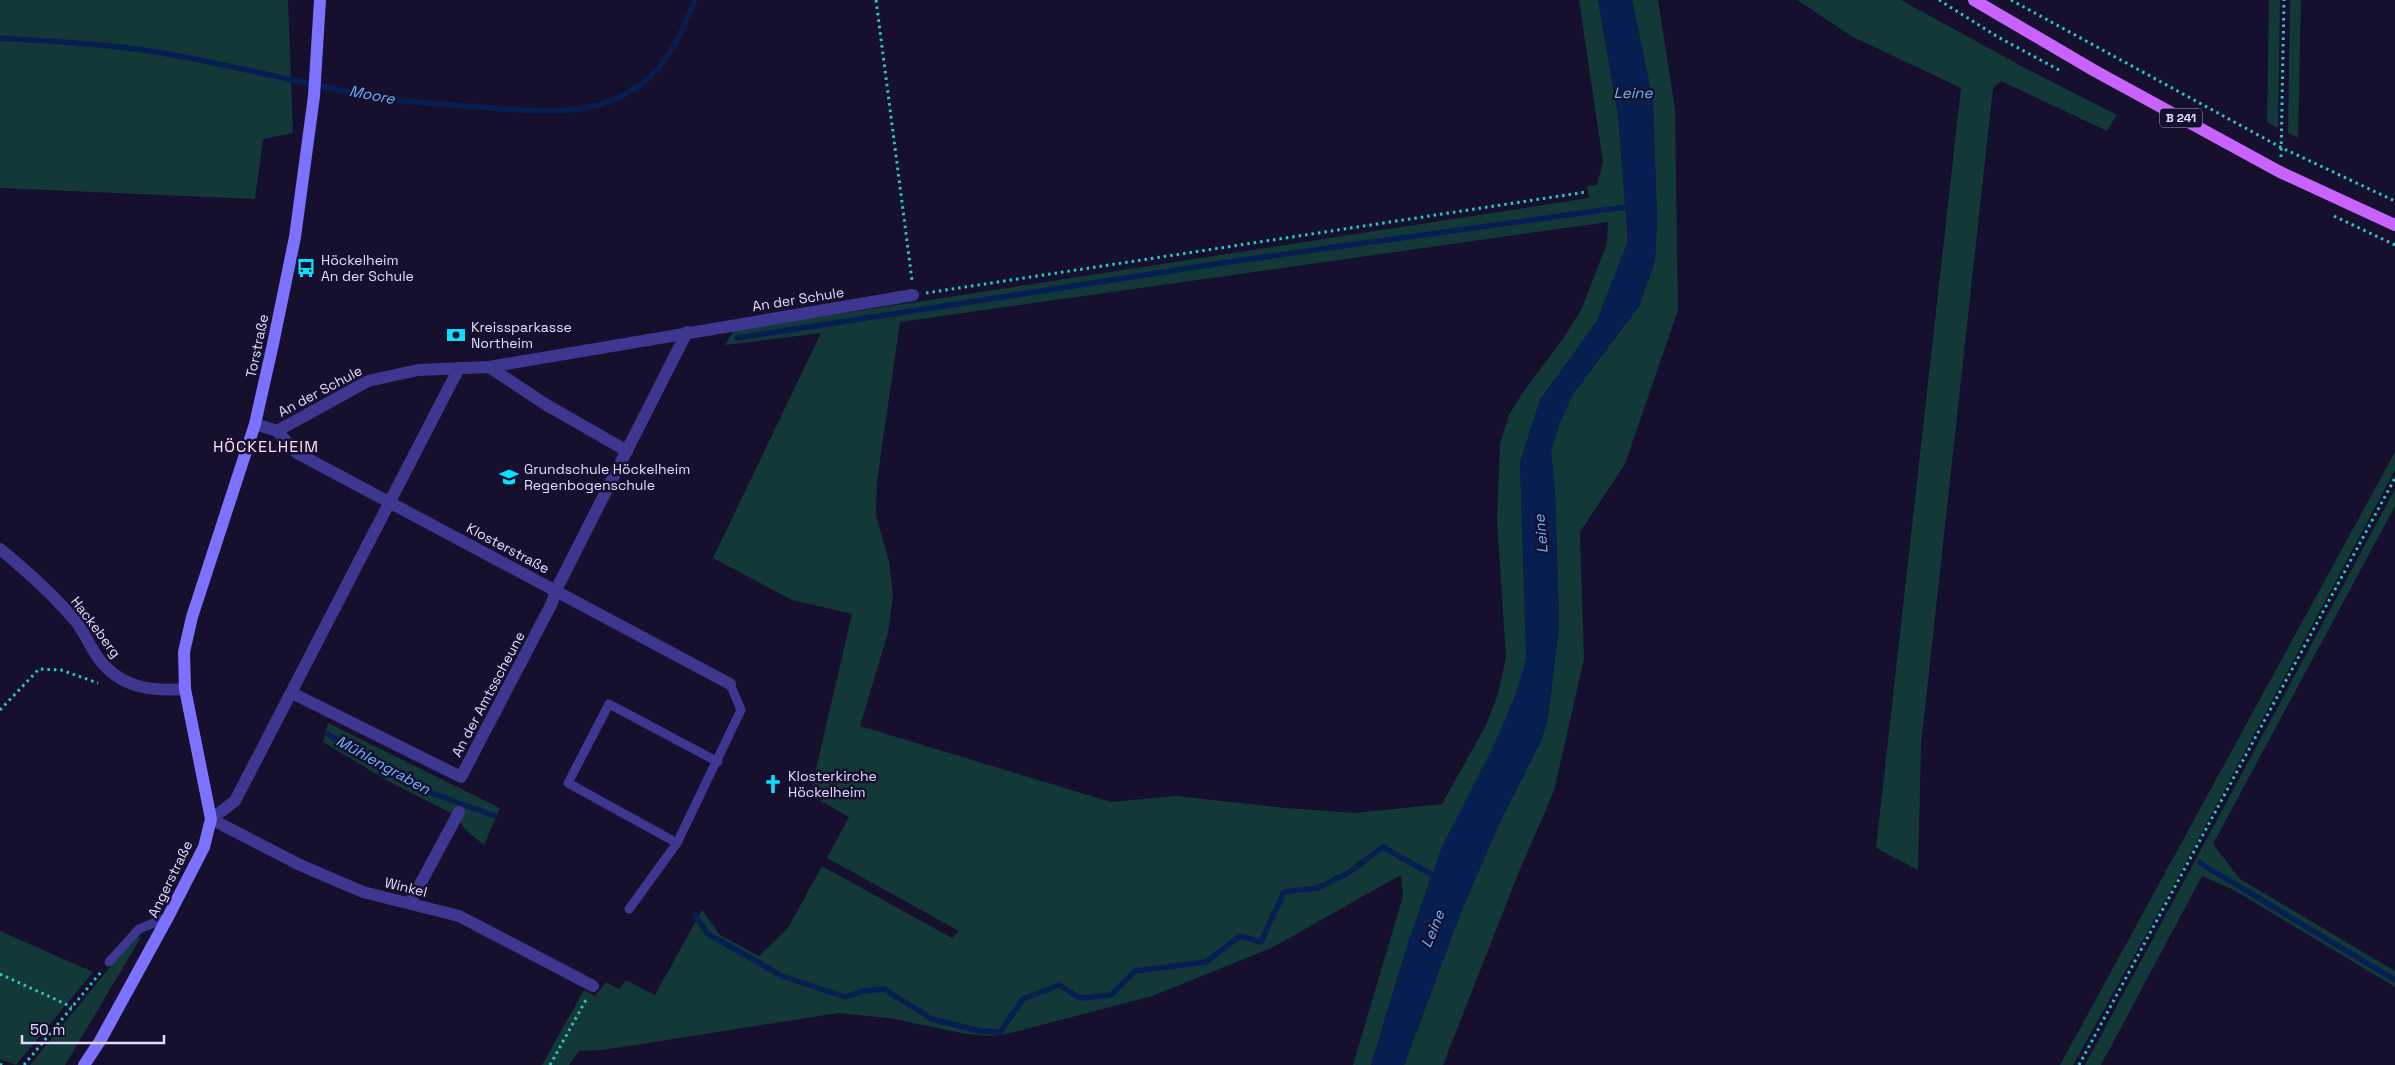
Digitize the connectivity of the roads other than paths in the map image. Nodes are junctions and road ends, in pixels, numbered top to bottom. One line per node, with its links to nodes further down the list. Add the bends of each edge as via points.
1 (320, 0): 8 (street, Torstraße, via 314,96 295,237)
2 (1974, 0): 3 (main road, B 241, via 2095,71 2280,172)
3 (2395, 224)
4 (913, 295): 5 (street, An der Schule)
5 (688, 332): 7 (street, An der Schule); 10 (street)
6 (459, 368): 7 (street, An der Schule); 9 (street, An der Schule, via 418,370 368,381); 11 (street)
7 (489, 368): 10 (street)
8 (255, 424): 9 (street, An der Schule); 15 (street, Torstraße, via 192,617 184,652)
9 (277, 431): 11 (street, Klosterstraße, via 297,453)
10 (627, 451): 13 (street)
11 (391, 503): 13 (street, Klosterstraße); 16 (street)
12 (0, 549): 15 (street, Hackeberg, via 39,580 77,623 103,665 117,676 144,689)
13 (556, 590): 14 (street, Klosterstraße); 16 (street, An der Amtsscheune, via 461,777)
14 (730, 684): 17 (lane, via 741,710)
15 (185, 688): 19 (street, Angerstraße)
16 (292, 693): 19 (street, via 235,802)
17 (718, 762): 20 (lane); 20 (lane, via 609,704 568,784)
18 (458, 812): 21 (street)
19 (211, 819): 21 (street, Winkel, via 300,865 363,892); 23 (street, Angerstraße, via 204,847)
20 (677, 843): 22 (lane)
21 (410, 903): 25 (street, Winkel, via 459,916)
22 (629, 909)
23 (168, 917): 24 (lane, via 138,929); 26 (street, Angerstraße)
24 (109, 962)
25 (593, 986)
26 (84, 1065)

